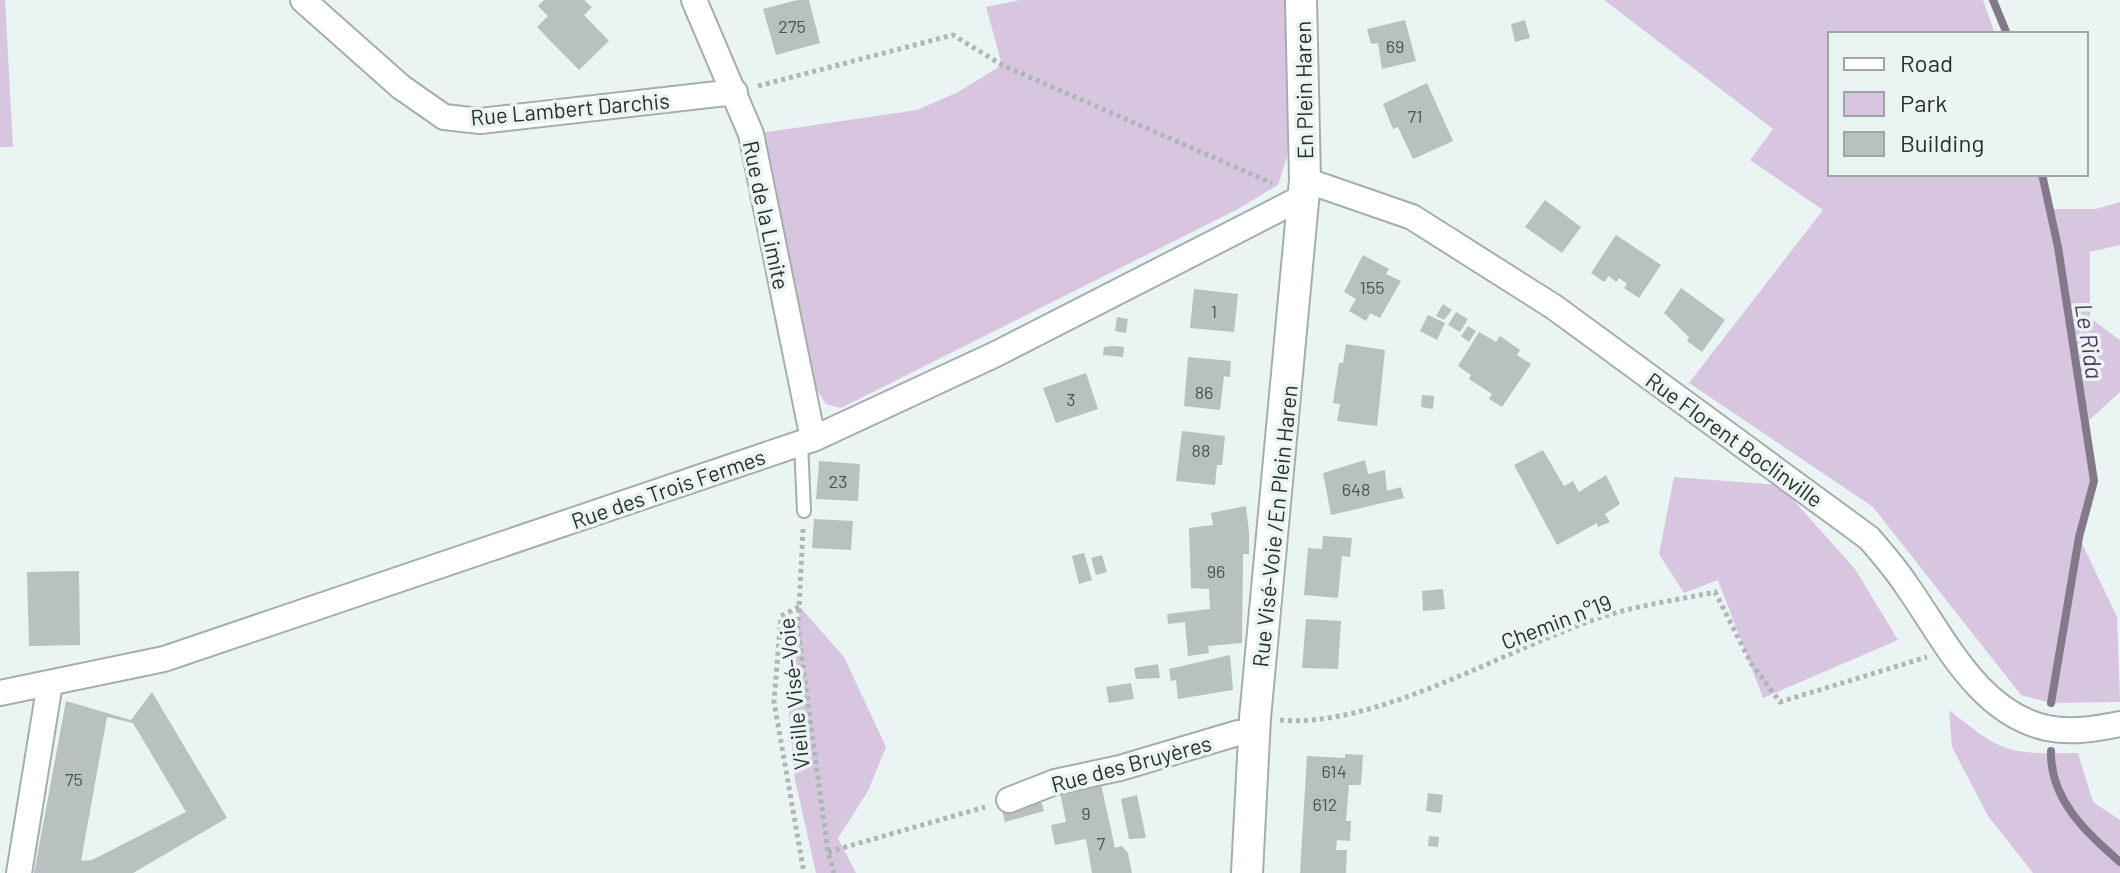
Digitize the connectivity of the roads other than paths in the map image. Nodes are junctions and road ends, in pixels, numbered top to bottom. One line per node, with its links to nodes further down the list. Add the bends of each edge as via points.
1 (303, 0): 4 (street, Rue Lambert Darchis, via 401,87 444,117 480,121)
2 (694, 0): 4 (street, Rue de la Limite)
3 (1301, 0): 5 (street, En Plein Haren)
4 (735, 92): 6 (street, Rue de la Limite, via 751,134)
5 (1304, 188): 6 (street, Rue des Trois Fermes, via 996,354); 10 (street, Rue Florent Boclinville, via 1412,217 1554,307 1869,538 1983,692 2009,713 2045,728 2083,731); 11 (street, Rue Visé-Voie /En Plein Haren)
6 (807, 441): 7 (lane); 8 (street, Rue des Trois Fermes, via 164,659)
7 (804, 511)
8 (50, 683): 9 (street, Rue des Trois Fermes); 13 (street)
9 (0, 693)
10 (2120, 724)
11 (1255, 725): 12 (street, Rue des Bruyères); 14 (street, Rue Visé-Voie /En Plein Haren)
12 (1009, 800)
13 (19, 873)
14 (1247, 873)

